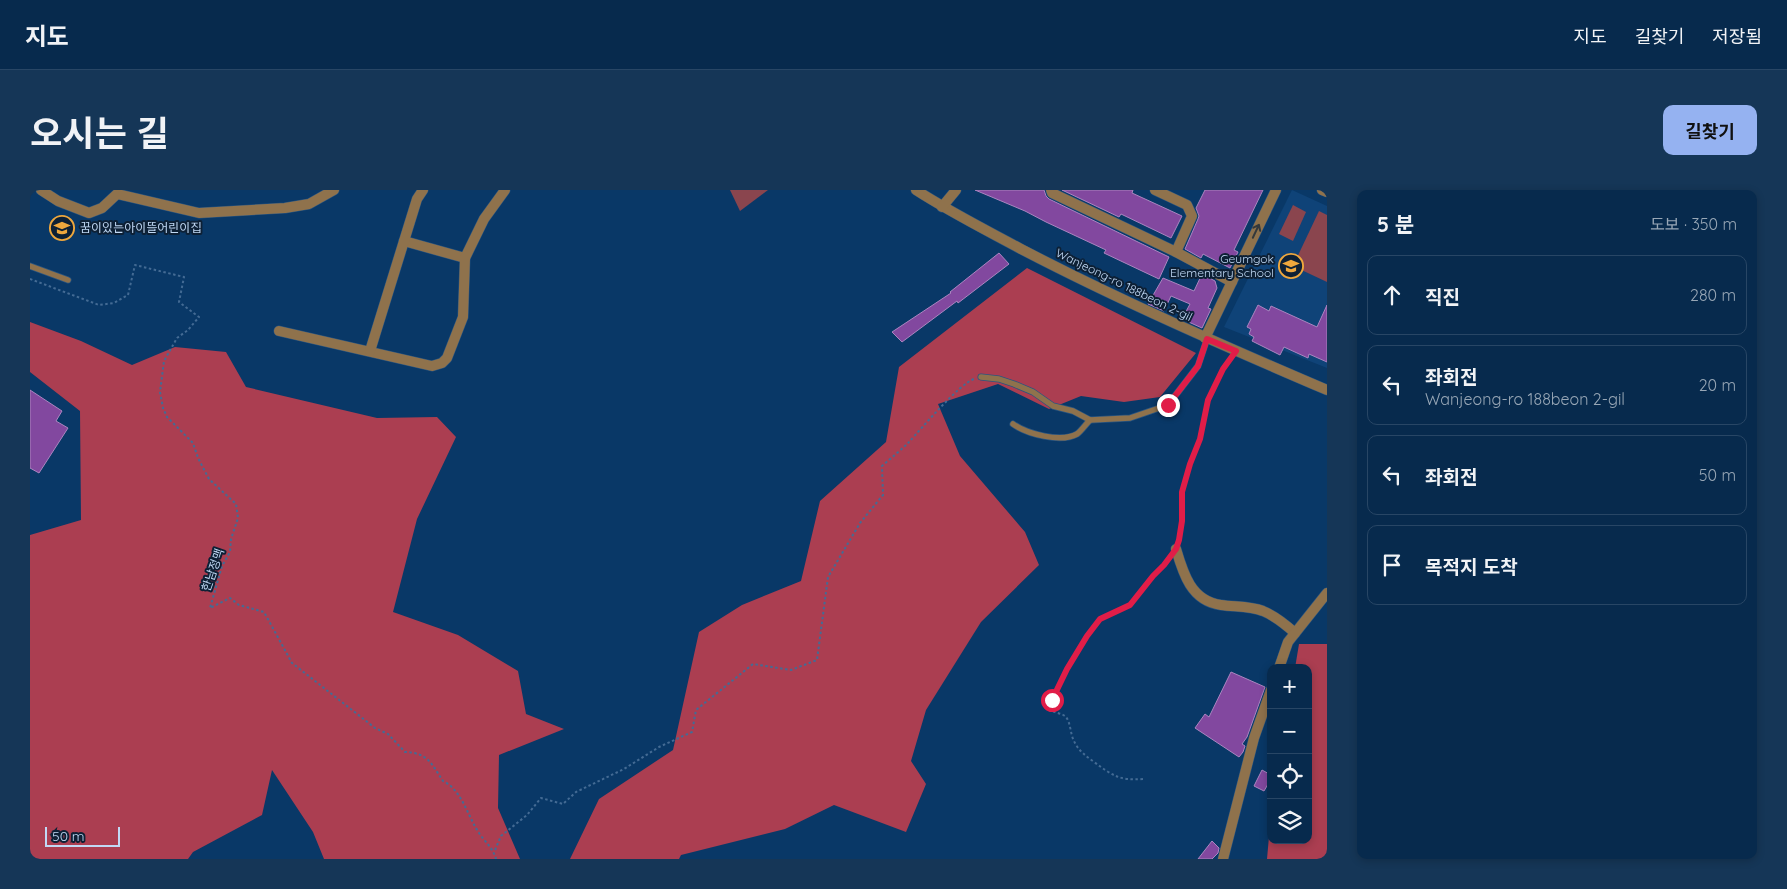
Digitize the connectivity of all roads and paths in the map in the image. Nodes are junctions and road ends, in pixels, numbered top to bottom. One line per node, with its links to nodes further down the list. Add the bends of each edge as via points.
1 (41, 190): 11 (street, via 88,213 102,208)
2 (334, 190): 11 (street, via 309,204 286,208 199,213)
3 (423, 190): 14 (street)
4 (505, 190): 16 (street, via 484,218)
5 (916, 190): 13 (street, Wanjeong-ro 188beon 2-gil)
6 (956, 190): 13 (street)
7 (1051, 190): 15 (street)
8 (1155, 190): 15 (street, via 1187,205 1192,216)
9 (1276, 190): 20 (street, one-way to 9)
10 (1322, 190): 12 (street)
11 (117, 192)
12 (1327, 192)
13 (942, 207): 22 (street, Wanjeong-ro 188beon 2-gil, via 1065,272)
14 (404, 241): 16 (street); 23 (street)
15 (1176, 252): 20 (street)
16 (465, 258): 23 (street, via 463,317 442,363 432,366)
17 (30, 266): 19 (lane)
18 (30, 279): 35 (path, 한남정맥, via 99,306 114,304 128,295 135,266 184,277 178,302 200,316 177,338 164,361 160,392 163,408 167,417 193,443 209,479 236,504 238,518 210,608 230,598 239,605 264,612 292,663 375,728 388,734 405,752 424,755 462,800 478,832)
19 (68, 280)
20 (1232, 282): 22 (street)
21 (279, 331): 23 (street)
22 (1206, 338): 24 (street, Wanjeong-ro 188beon 2-gil); 27 (lane, via 1198,366 1168,405 1130,418)
23 (370, 351)
24 (1236, 351): 26 (street, Wanjeong-ro 188beon 2-gil); 29 (path, via 1208,400 1200,439 1182,492 1182,521)
25 (981, 377): 27 (lane, via 1014,384 1053,406); 35 (path, via 968,380 882,466 883,495 860,523 828,577 817,660 791,670 753,664 696,710 692,732 576,792 564,804 542,798 527,815 500,836)
26 (1327, 390)
27 (1090, 420): 28 (lane, via 1076,434 1058,438 1022,431)
28 (1013, 424)
29 (1176, 549): 31 (street, via 1185,578 1191,588 1205,599 1219,605 1262,610); 34 (path, via 1130,605 1100,619 1067,669 1049,710 1063,714 1075,744 1108,773 1131,780)
30 (1327, 593): 31 (street)
31 (1295, 632): 32 (street)
32 (1280, 664)
33 (1267, 701): 37 (street, via 1254,738)
34 (1143, 779)
35 (494, 851): 36 (path, 한남정맥)
36 (496, 859)
37 (1223, 859)

